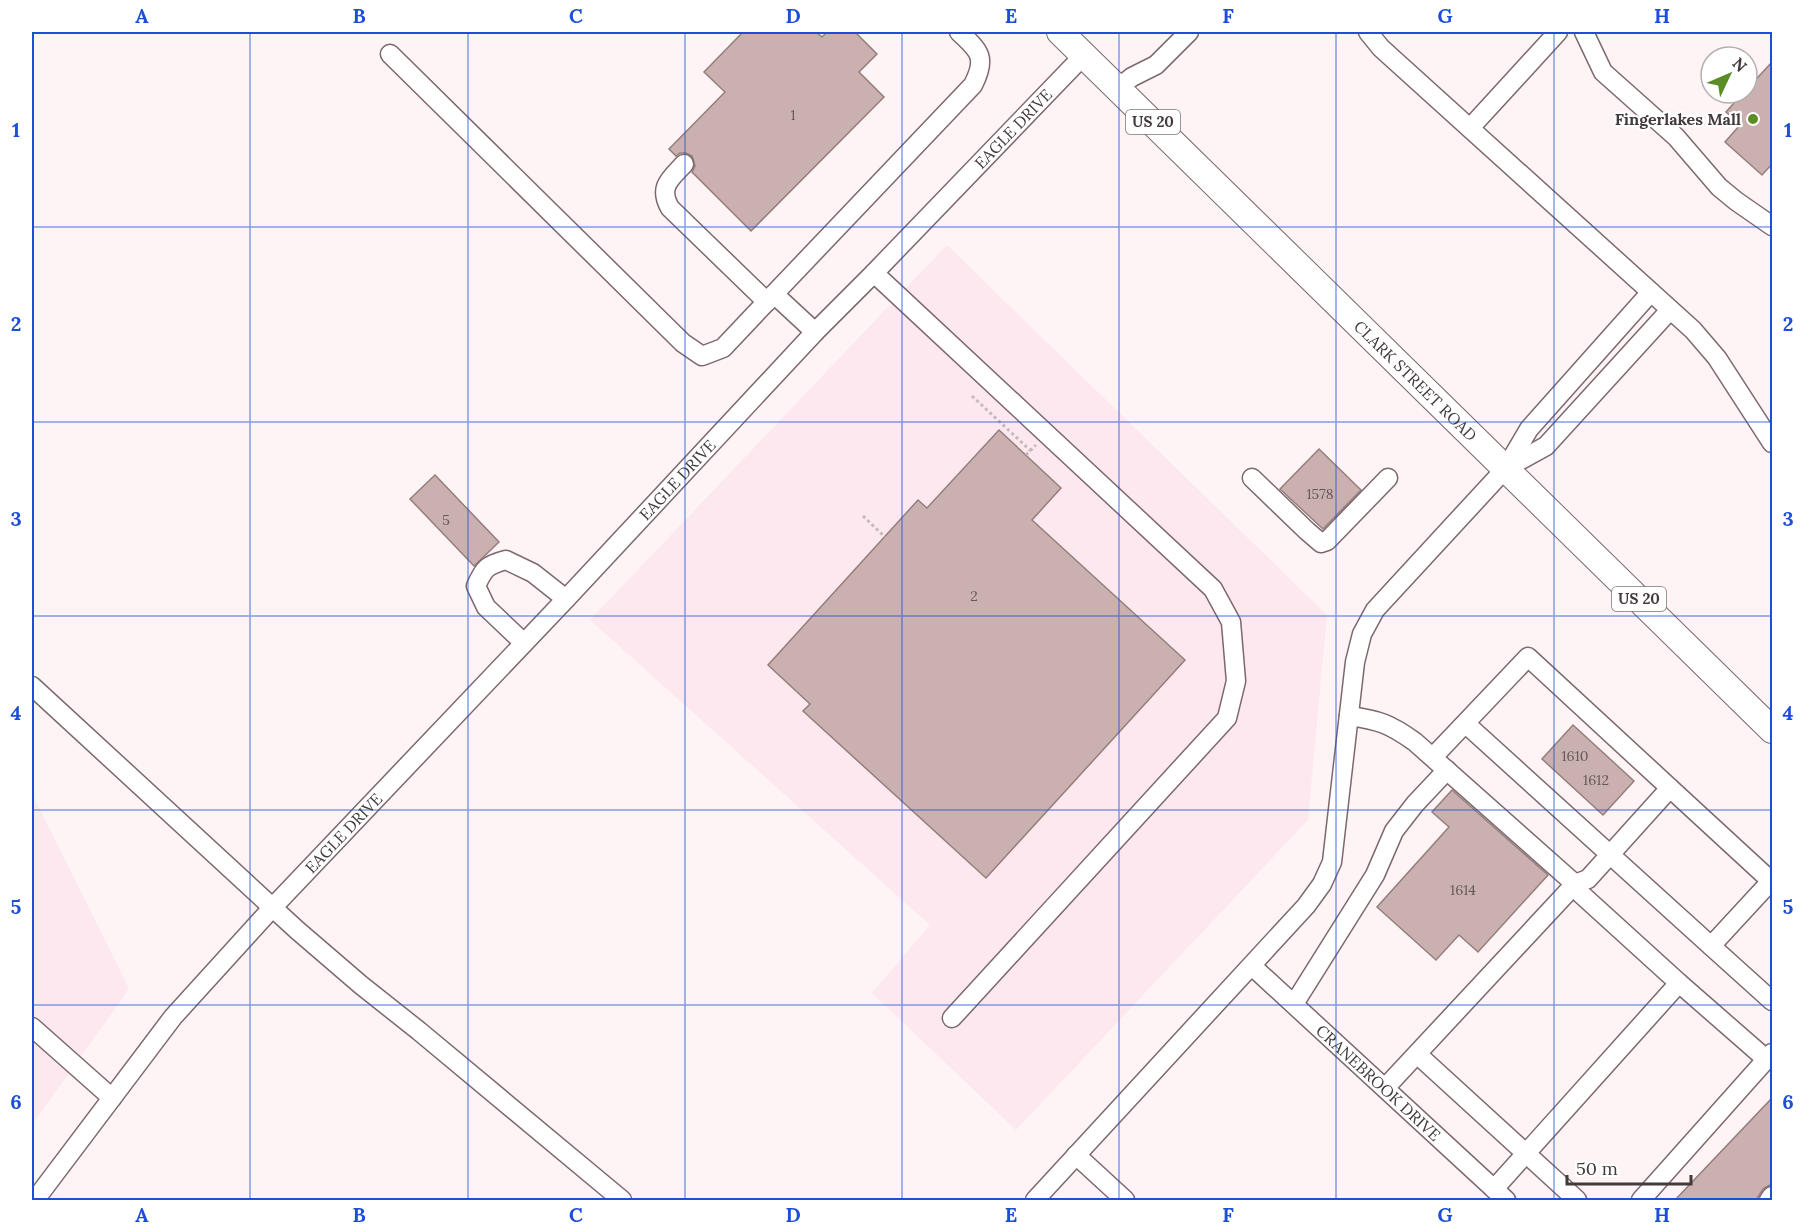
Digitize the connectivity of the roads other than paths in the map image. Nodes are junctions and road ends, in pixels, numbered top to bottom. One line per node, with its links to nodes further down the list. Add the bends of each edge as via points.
1 (959, 32): 15 (street, via 975,46 981,59 973,85)
2 (1060, 32): 8 (highway, CLARK STREET ROAD / US 20)
3 (1189, 32): 9 (street, via 1156,65)
4 (1368, 32): 10 (street)
5 (1558, 32): 10 (street)
6 (1584, 32): 12 (street, via 1603,72 1676,137 1719,187)
7 (390, 54): 15 (street, via 683,343 702,356 723,348)
8 (1084, 55): 9 (highway, CLARK STREET ROAD / US 20); 13 (street, EAGLE DRIVE)
9 (1118, 88): 19 (highway, CLARK STREET ROAD / US 20)
10 (1470, 128): 14 (street)
11 (684, 164): 15 (street, via 664,188 670,208)
12 (1773, 226)
13 (874, 273): 17 (street, EAGLE DRIVE); 39 (street, via 1214,589 1231,622 1236,681 1227,717)
14 (1651, 292): 16 (street); 19 (street, via 1529,429)
15 (771, 298): 17 (street)
16 (1670, 310): 18 (street, via 1694,330 1717,358); 19 (street, via 1546,446)
17 (815, 332): 22 (street, EAGLE DRIVE)
18 (1773, 443)
19 (1506, 468): 25 (street, via 1375,610 1362,634 1355,662); 27 (highway, CLARK STREET ROAD / US 20)
20 (1252, 478): 21 (street, via 1321,543)
21 (1388, 478)
22 (566, 599): 23 (street, EAGLE DRIVE); 23 (street, via 533,573 506,560 489,565 476,586 486,607)
23 (524, 643): 33 (street, EAGLE DRIVE)
24 (32, 686): 33 (street)
25 (1349, 716): 28 (street, via 1374,719 1395,728); 35 (street, via 1332,862 1306,906)
26 (1466, 723): 28 (street); 30 (street, via 1528,657); 31 (street)
27 (1773, 729)
28 (1432, 757): 29 (street)
29 (1447, 770): 32 (street); 38 (street, via 1394,831 1374,875)
30 (1670, 788): 31 (street); 34 (street, via 1771,881)
31 (1611, 855): 32 (street, via 1588,879); 34 (street)
32 (1575, 884): 36 (street, via 1581,894); 41 (street)
33 (273, 907): 44 (street, EAGLE DRIVE, via 173,1017); 50 (street, via 361,985)
34 (1711, 946): 37 (street)
35 (1252, 966): 38 (street, CRANEBROOK DRIVE); 46 (street)
36 (1679, 983): 42 (street); 45 (street)
37 (1773, 1001)
38 (1293, 1004): 43 (street, CRANEBROOK DRIVE)
39 (951, 1018)
40 (32, 1028): 44 (street)
41 (1417, 1054): 43 (street); 45 (street)
42 (1770, 1056): 54 (street)
43 (1385, 1088): 47 (street, CRANEBROOK DRIVE)
44 (112, 1098): 49 (street, EAGLE DRIVE)
45 (1526, 1154): 47 (street); 53 (street)
46 (1076, 1155): 51 (street); 52 (street)
47 (1500, 1195)
48 (1773, 1196): 55 (street)
49 (35, 1200)
50 (622, 1200)
51 (1035, 1200)
52 (1125, 1200)
53 (1577, 1200)
54 (1641, 1200)
55 (1769, 1200)

